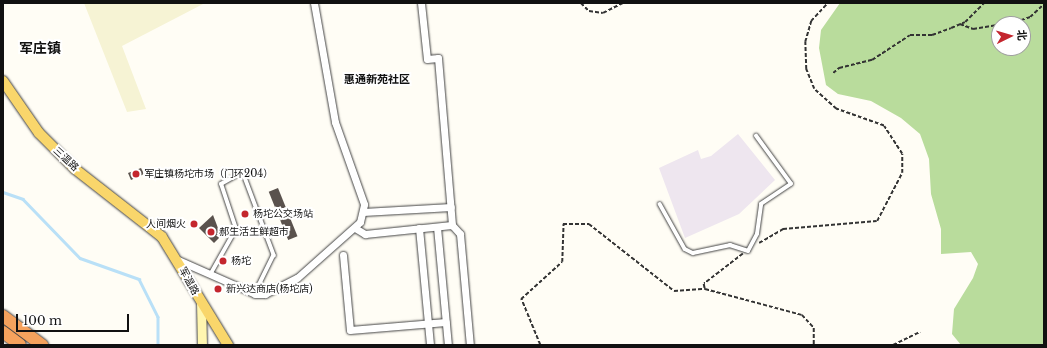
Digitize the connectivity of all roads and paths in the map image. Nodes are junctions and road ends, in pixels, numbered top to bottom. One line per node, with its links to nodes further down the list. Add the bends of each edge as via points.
1 (314, 3): 14 (street, via 327,90 364,204)
2 (421, 3): 13 (street, via 427,59 438,58)
3 (581, 3): 4 (path, via 589,11 603,12)
4 (623, 3)
5 (828, 3): 20 (path, via 811,21 805,42 806,69 814,89 836,109 884,126 902,154 902,173 877,221 783,229)
6 (984, 3): 8 (path)
7 (1044, 4): 8 (path, via 1030,17 1015,22 973,29)
8 (960, 24): 9 (path, via 932,35 910,35 872,60 839,68)
9 (833, 73)
10 (3, 81): 15 (main road, 三温路, via 38,133 75,169)
11 (756, 136): 20 (lane, via 791,184 761,204 757,234)
12 (660, 204): 20 (lane, via 685,248 692,253 730,245)
13 (451, 207): 14 (street); 16 (street)
14 (364, 212): 18 (street)
15 (146, 221): 22 (main road, 军温路)
16 (452, 225): 17 (street); 38 (street, via 460,234)
17 (437, 227): 19 (street); 28 (street)
18 (355, 228): 19 (street, via 365,234); 25 (street, via 297,278 274,292)
19 (419, 228): 29 (street)
20 (748, 251): 24 (path, via 704,284)
21 (344, 255): 29 (street, via 350,330)
22 (178, 260): 23 (street); 26 (main road, 军温路)
23 (210, 275): 25 (street); 25 (lane, via 236,229 221,184 243,172 274,255)
24 (705, 289): 39 (path, via 674,291 589,224 563,224 562,262 521,299); 40 (path, via 802,315 814,328)
25 (256, 294)
26 (201, 302): 34 (street); 35 (main road, 军温路)
27 (3, 316): 33 (highway)
28 (446, 322): 29 (street); 37 (street)
29 (428, 323): 36 (street)
30 (3, 332): 32 (highway)
31 (920, 332): 41 (path)
32 (20, 345)
33 (42, 345)
34 (202, 345)
35 (228, 345)
36 (430, 345)
37 (448, 345)
38 (470, 345)
39 (540, 345)
40 (814, 345)
41 (893, 345)

